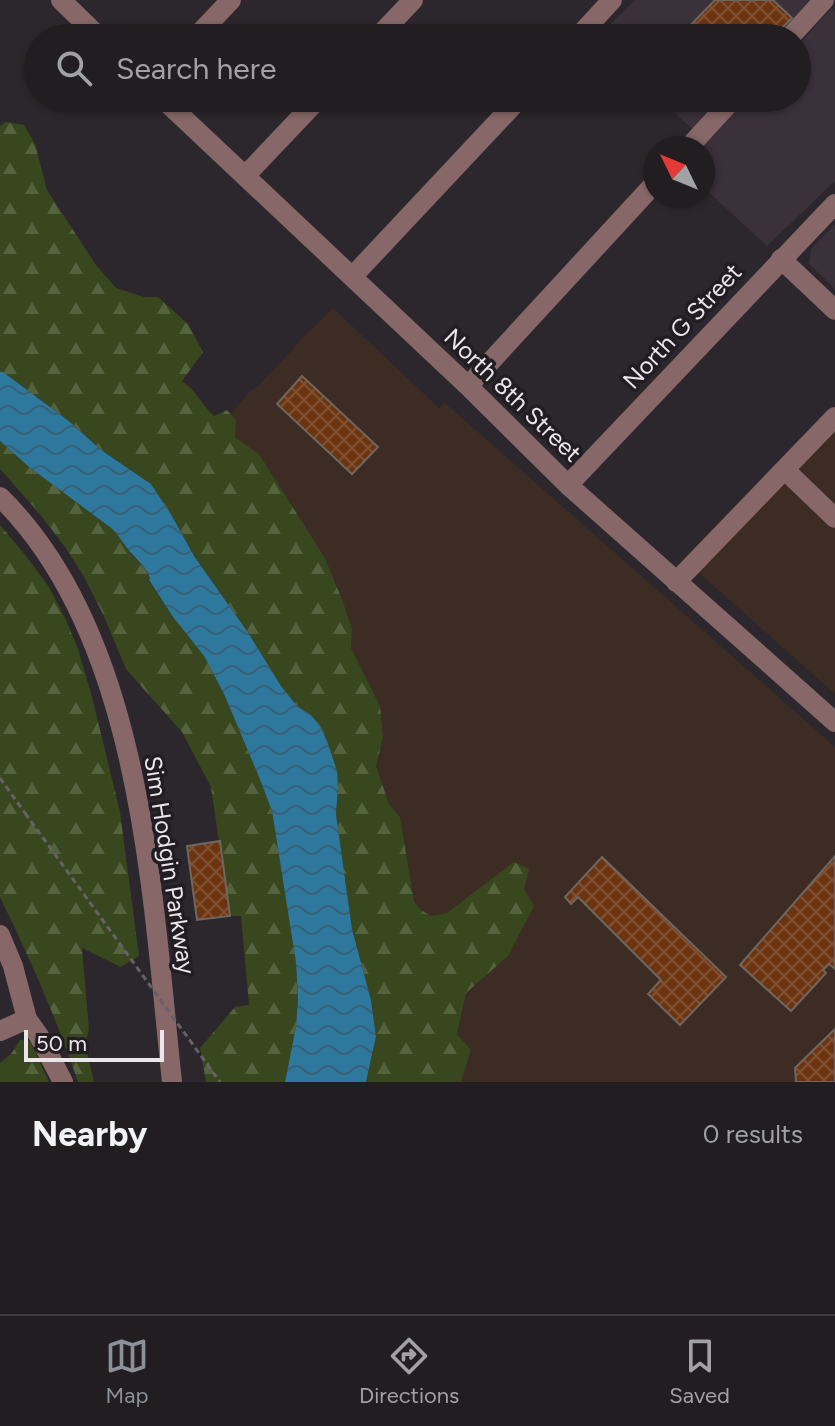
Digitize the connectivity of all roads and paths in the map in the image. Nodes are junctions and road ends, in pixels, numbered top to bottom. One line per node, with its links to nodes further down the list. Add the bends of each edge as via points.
1 (61, 0): 6 (street)
2 (231, 0): 7 (street)
3 (413, 0): 8 (street)
4 (612, 0): 9 (street)
5 (824, 0): 10 (street)
6 (86, 24)
7 (208, 24)
8 (390, 24)
9 (590, 24)
10 (802, 24)
11 (177, 112): 16 (street, North 8th Street)
12 (306, 112): 16 (street)
13 (507, 112): 20 (street)
14 (721, 112): 15 (street)
15 (699, 136)
16 (245, 176): 20 (street, North 8th Street)
17 (643, 196): 22 (street)
18 (835, 204): 19 (street, North G Street)
19 (781, 259): 21 (street); 25 (street, North G Street)
20 (352, 277): 22 (street, North 8th Street)
21 (835, 310)
22 (468, 386): 25 (street, North 8th Street)
23 (835, 417): 24 (street)
24 (785, 470): 27 (street); 28 (street)
25 (568, 485): 28 (street, North 8th Street)
26 (0, 497): 35 (street, Sim Hodgin Parkway, via 61,575 88,627 111,694 142,828)
27 (835, 518)
28 (676, 582): 29 (street, North 8th Street)
29 (835, 722)
30 (0, 778): 36 (path, bridge)
31 (0, 935): 32 (street)
32 (27, 1019): 33 (street); 34 (street)
33 (0, 1031)
34 (63, 1082)
35 (172, 1082)
36 (220, 1082)

